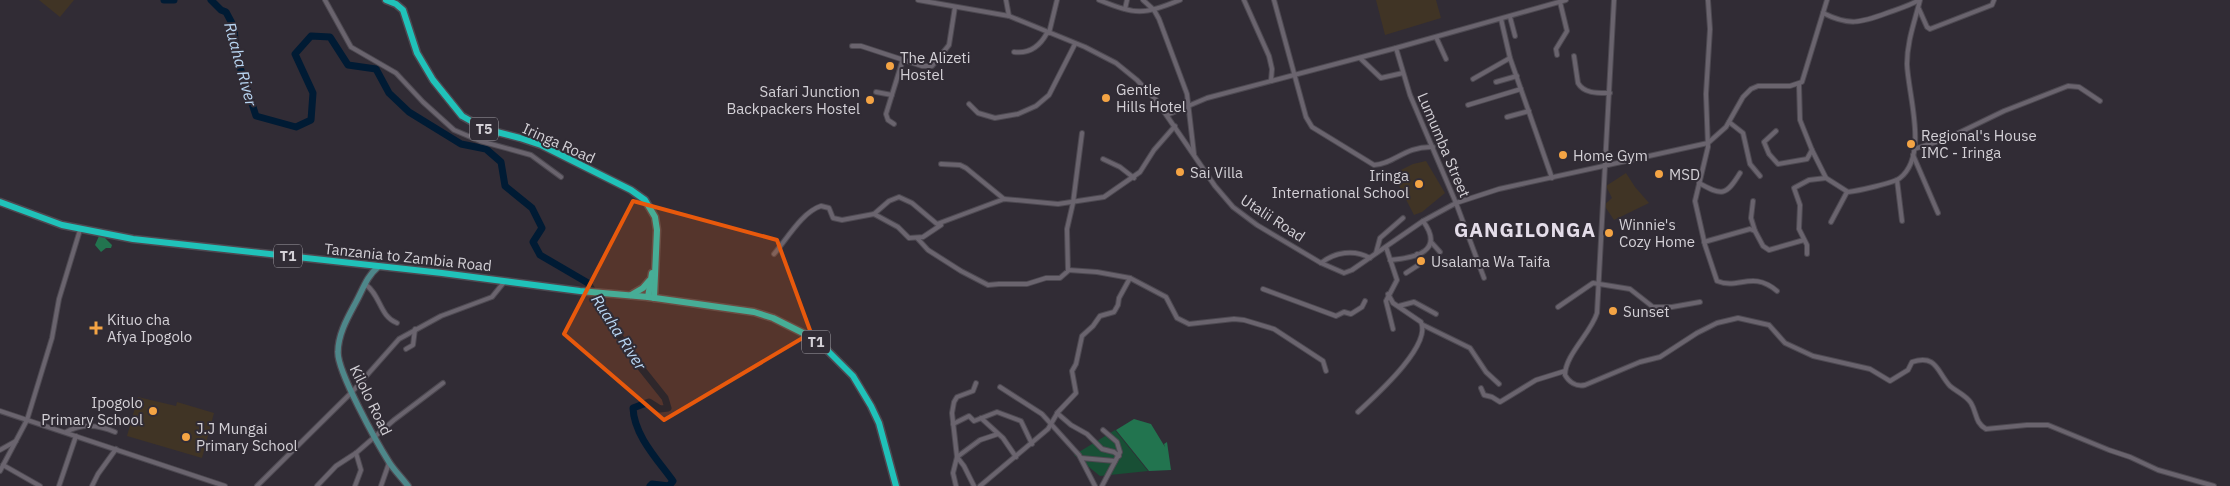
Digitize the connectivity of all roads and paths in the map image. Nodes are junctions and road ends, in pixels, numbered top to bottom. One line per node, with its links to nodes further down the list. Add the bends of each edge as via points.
1 (325, 0): 74 (street, via 351,47 396,73 454,130 480,142 531,155)
2 (386, 0): 114 (highway, Iringa Road / T5, via 403,10 416,53 462,116 485,129 540,145 639,194 651,208 657,230)
3 (918, 0): 19 (street, Utalii Road)
4 (1006, 0): 24 (street)
5 (1057, 0): 27 (street)
6 (1099, 0): 21 (street)
7 (1127, 0): 21 (street)
8 (1143, 0): 22 (street)
9 (1180, 0): 22 (street)
10 (1244, 0): 44 (street, via 1268,56)
11 (1274, 0): 41 (street)
12 (1566, 0): 18 (street)
13 (1614, 0): 49 (street)
14 (1708, 0): 63 (street)
15 (1827, 0): 23 (street)
16 (1920, 0): 20 (street); 23 (street, via 1859,22 1841,21)
17 (1994, 0): 20 (street, via 1992,5 1981,10 1930,28)
18 (1560, 2): 25 (street); 34 (street, via 1567,31 1556,50)
19 (956, 7): 24 (street, Utalii Road); 38 (street, via 949,45 934,65 922,66)
20 (1918, 8): 65 (street, via 1907,63)
21 (1125, 9): 22 (street)
22 (1154, 10): 53 (street)
23 (1823, 13): 46 (street)
24 (1009, 16): 27 (street, Utalii Road)
25 (1510, 16): 26 (street); 28 (street)
26 (1501, 19): 29 (street); 37 (street)
27 (1048, 33): 30 (street, Utalii Road); 33 (street, via 1041,43 1029,50)
28 (1515, 36)
29 (1436, 38): 32 (street); 39 (street)
30 (1075, 44): 52 (street, via 1049,95 1036,106 1018,114 995,118 978,113); 56 (street, Utalii Road, via 1126,71)
31 (852, 46): 38 (street)
32 (1396, 48): 36 (street); 40 (street, Lumumba Street)
33 (1014, 52)
34 (1557, 55)
35 (1574, 56): 49 (street, via 1580,87)
36 (1360, 58): 40 (street, via 1380,78); 41 (street)
37 (1510, 58): 42 (street); 43 (street)
38 (903, 59): 50 (street)
39 (1446, 59)
40 (1403, 72): 64 (street, Lumumba Street)
41 (1293, 74): 44 (street); 64 (street, via 1310,124 1373,164 1381,164 1413,148)
42 (1517, 76): 45 (street); 47 (street)
43 (1473, 80)
44 (1271, 81): 53 (street)
45 (1496, 82)
46 (1800, 84): 58 (street, via 1756,86 1743,97); 66 (street, via 1800,120)
47 (1521, 89): 54 (street); 55 (street)
48 (876, 92): 50 (street)
49 (1610, 93): 71 (street)
50 (892, 95): 59 (street, via 887,116)
51 (2100, 101): 65 (street, via 2079,87 2068,86 2004,111 1946,139)
52 (969, 104)
53 (1189, 105): 56 (street); 68 (street)
54 (1468, 105)
55 (1529, 112): 57 (street); 76 (street)
56 (1167, 114): 60 (street, Utalii Road)
57 (1507, 117)
58 (1729, 122): 63 (street); 73 (street, via 1743,133 1749,162)
59 (894, 124)
60 (1175, 126): 68 (street, Utalii Road); 75 (street)
61 (1776, 131): 66 (street, via 1764,142 1778,164 1807,159)
62 (1082, 133): 84 (street)
63 (1708, 143): 71 (street, Utalii Road); 79 (street)
64 (1433, 147): 85 (street, Lumumba Street)
65 (1914, 148): 67 (street)
66 (1812, 150): 77 (street)
67 (1913, 155): 78 (street); 86 (street)
68 (1195, 156): 107 (street, Utalii Road, via 1233,207)
69 (1103, 160): 75 (street)
70 (941, 164): 81 (street, via 966,168)
71 (1605, 165): 76 (street, Utalii Road); 116 (street)
72 (1740, 173): 79 (street, via 1730,189 1723,193)
73 (1760, 176)
74 (561, 178)
75 (1134, 178): 84 (street, via 1104,197)
76 (1552, 178): 85 (street, Utalii Road, via 1499,189)
77 (1826, 178): 80 (street); 96 (street, via 1809,180 1794,188 1800,205 1799,229)
78 (1897, 180): 80 (street); 90 (street)
79 (1699, 183): 97 (street, via 1695,203)
80 (1847, 192): 91 (street)
81 (1004, 199): 84 (street); 92 (street, via 960,214)
82 (1753, 201): 94 (street, via 1751,218)
83 (0, 202): 93 (highway, Tanzania to Zambia Road / T1)
84 (1073, 203): 109 (street, via 1067,229)
85 (1456, 203): 89 (street, Utalii Road); 112 (street, Lumumba Street)
86 (1938, 213)
87 (874, 214): 92 (street, via 899,197 912,203 933,222); 95 (street, via 898,227 907,238); 102 (street, via 838,220 826,206 817,207)
88 (1403, 218): 101 (street, via 1380,238)
89 (1423, 221): 98 (street); 99 (street, Utalii Road)
90 (1902, 221)
91 (1831, 222)
92 (942, 224): 95 (street)
93 (80, 230): 108 (highway, Tanzania to Zambia Road / T1); 145 (street)
94 (1755, 231): 96 (street, via 1762,246 1769,250); 97 (street)
95 (918, 238): 109 (street, via 928,250 988,286 1060,278)
96 (1804, 240): 104 (street)
97 (1704, 242): 118 (street, via 1717,281 1760,281)
98 (1432, 243): 100 (street); 103 (street)
99 (1386, 248): 101 (street, Utalii Road); 106 (street)
100 (1440, 252)
101 (1376, 253): 105 (street, Utalii Road)
102 (774, 254)
103 (1417, 254): 106 (street); 110 (street, via 1420,264)
104 (1807, 254)
105 (1370, 258): 107 (street, via 1356,253 1341,254); 107 (street, Utalii Road, via 1348,272 1334,270)
106 (1390, 260): 119 (street, via 1397,280)
107 (1322, 263)
108 (378, 267): 113 (highway, Tanzania to Zambia Road / T1); 115 (main road, Kilolo Road)
109 (1068, 270): 111 (street)
110 (1406, 272)
111 (1130, 278): 133 (street, via 1166,297 1178,318 1184,322 1192,325 1234,319 1257,323 1282,333 1323,361); 143 (street, via 1114,312 1100,316 1082,336 1072,371 1076,392)
112 (1484, 278)
113 (506, 281): 120 (highway, Tanzania to Zambia Road / T1); 130 (street, via 498,293 486,300 450,312)
114 (652, 281): 120 (highway); 121 (highway, T5); 122 (highway)
115 (364, 284): 128 (street, via 377,296 385,315); 140 (main road, Kilolo Road, via 344,328 338,351)
116 (1600, 284): 124 (street, via 1630,289 1653,307); 126 (street, via 1588,285); 134 (street, via 1594,324)
117 (1263, 288): 123 (street, via 1336,316 1344,312 1351,314)
118 (1777, 292)
119 (1388, 294): 125 (street); 131 (street, via 1386,303)
120 (630, 296): 121 (highway, T1)
121 (651, 298): 122 (highway, T1)
122 (671, 301): 176 (highway, T1, via 760,314 791,326 826,349 852,376 871,406 884,439)
123 (1365, 301)
124 (1700, 302)
125 (1399, 306): 127 (street, via 1414,302); 129 (street)
126 (1558, 307)
127 (1436, 314)
128 (397, 324)
129 (1422, 325): 137 (street, via 1470,348 1486,372); 142 (street, via 1422,337 1409,358)
130 (415, 329): 132 (street, via 413,345); 140 (street, via 399,339)
131 (1393, 329)
132 (406, 349)
133 (1326, 370)
134 (1565, 371): 139 (street, via 1536,380 1500,402 1484,395); 182 (street, via 1570,382 1581,386 1660,357 1717,323 1744,319 1769,326 1785,343 1813,356 1870,369 1890,381 1908,370 1912,362 1920,359 1929,361 1971,403 1978,423 1986,429 2048,425 2158,470)
135 (443, 383): 153 (street)
136 (976, 383): 146 (street, via 973,391 955,399)
137 (1499, 384)
138 (1000, 387): 147 (street)
139 (1481, 388)
140 (352, 392): 153 (main road, Kilolo Road); 171 (street)
141 (0, 411): 145 (street)
142 (1358, 412)
143 (1057, 413): 147 (street); 159 (street, via 1102,449)
144 (981, 418): 146 (street, via 974,421 969,416); 151 (street); 155 (street, via 997,412 1021,421)
145 (27, 420): 149 (street); 154 (street)
146 (953, 424): 160 (street)
147 (1052, 424): 155 (street); 162 (street)
148 (1103, 430): 159 (street, via 1117,442)
149 (66, 432): 150 (street, via 94,426); 152 (street)
150 (115, 432)
151 (998, 434): 160 (street, via 980,440); 161 (street)
152 (76, 436): 156 (street); 168 (street)
153 (375, 436): 158 (street); 164 (main road, Kilolo Road)
154 (16, 441): 157 (street); 165 (street)
155 (1032, 444): 161 (street)
156 (116, 449): 169 (street); 170 (street)
157 (0, 450)
158 (356, 453): 172 (street, via 336,466); 173 (street, via 361,470)
159 (1119, 456): 163 (street)
160 (957, 457): 177 (street, via 953,473); 178 (street)
161 (1016, 457): 179 (street)
162 (1081, 458): 163 (street); 180 (street)
163 (1115, 460): 181 (street)
164 (389, 463): 174 (street); 175 (main road, Kilolo Road)
165 (3, 465): 166 (street); 167 (street)
166 (0, 472)
167 (40, 486)
168 (59, 486)
169 (92, 486)
170 (225, 486)
171 (257, 486)
172 (317, 486)
173 (355, 486)
174 (381, 486)
175 (408, 486)
176 (896, 486)
177 (956, 486)
178 (974, 486)
179 (980, 486)
180 (1096, 486)
181 (1102, 486)
182 (2214, 486)

